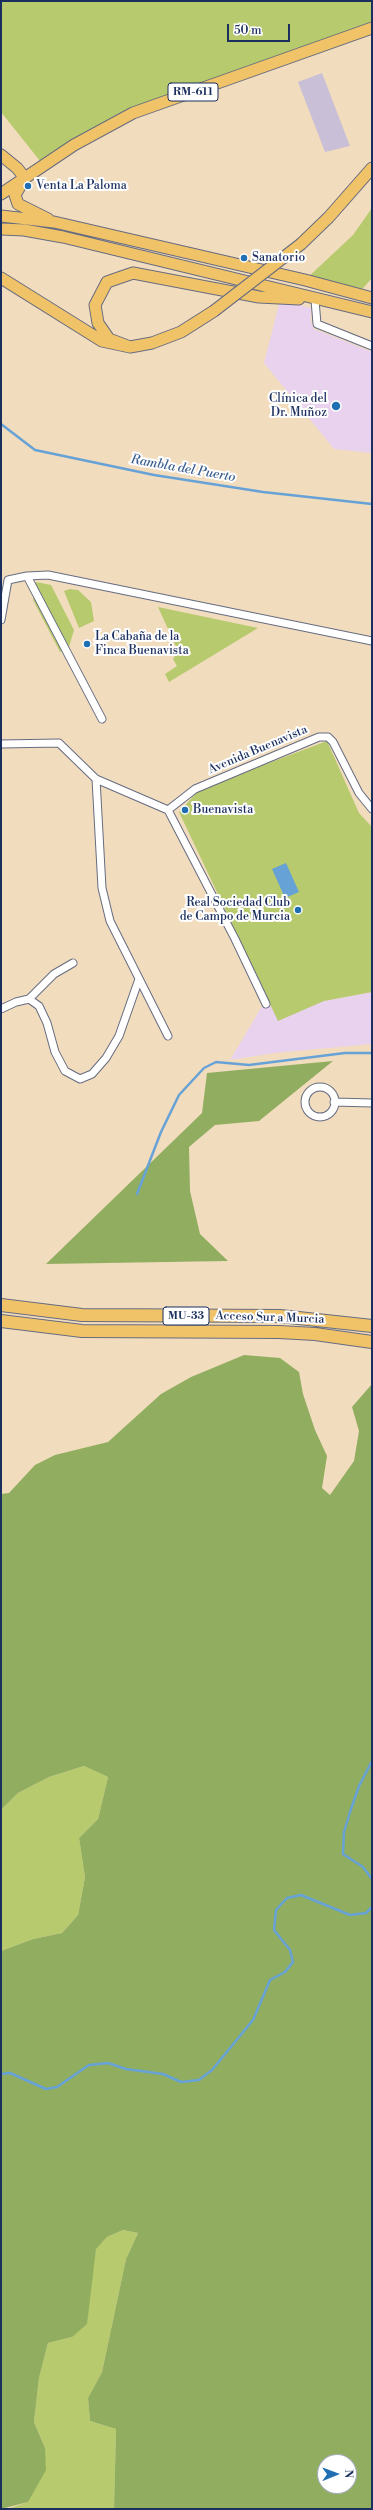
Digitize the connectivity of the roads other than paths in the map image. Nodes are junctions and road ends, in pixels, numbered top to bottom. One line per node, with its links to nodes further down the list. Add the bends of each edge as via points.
1 (372, 28): 4 (main road, RM-611, via 133,114 74,145)
2 (1, 155): 4 (main road)
3 (372, 168): 15 (main road, bridge, via 329,217 301,244 214,311 181,332 152,343)
4 (25, 178): 5 (main road, RM-611); 7 (main road, via 15,195 18,204)
5 (1, 194)
6 (1, 216): 7 (main road)
7 (54, 222): 10 (main road)
8 (1, 229): 12 (main road, via 63,237)
9 (1, 278): 15 (main road, via 102,341)
10 (372, 298)
11 (315, 300): 12 (main road); 14 (street, via 317,324); 15 (main road, via 259,297 132,273 107,282 95,304 98,324 109,339)
12 (337, 303): 13 (main road)
13 (372, 312)
14 (372, 346)
15 (130, 347)
16 (27, 576): 17 (street, via 8,580); 18 (street, via 48,575); 19 (street)
17 (1, 620)
18 (372, 642)
19 (102, 718)
20 (1, 744): 21 (street, via 58,743)
21 (96, 779): 23 (street); 25 (street, via 104,895 110,921)
22 (372, 809): 23 (street, Avenida Buenavista, via 359,793 333,742 328,737 319,737 195,788)
23 (168, 810): 27 (street)
24 (73, 963): 26 (street, via 54,974)
25 (138, 979): 26 (street, via 119,1036 106,1058 92,1074 80,1079 65,1071 55,1052 42,1011); 29 (street)
26 (29, 999): 28 (street)
27 (266, 1004)
28 (1, 1009)
29 (168, 1036)
30 (334, 1102): 30 (street, via 330,1091 320,1087 309,1091 305,1101 309,1112 319,1116 330,1112); 31 (street)
31 (372, 1103)
32 (1, 1305): 34 (highway, Acceso Sur a Murcia / MU-33, via 82,1315 280,1316)
33 (1, 1321): 35 (highway, Acceso Sur a Murcia / MU-33, via 82,1331 279,1332)
34 (372, 1326)
35 (372, 1342)

